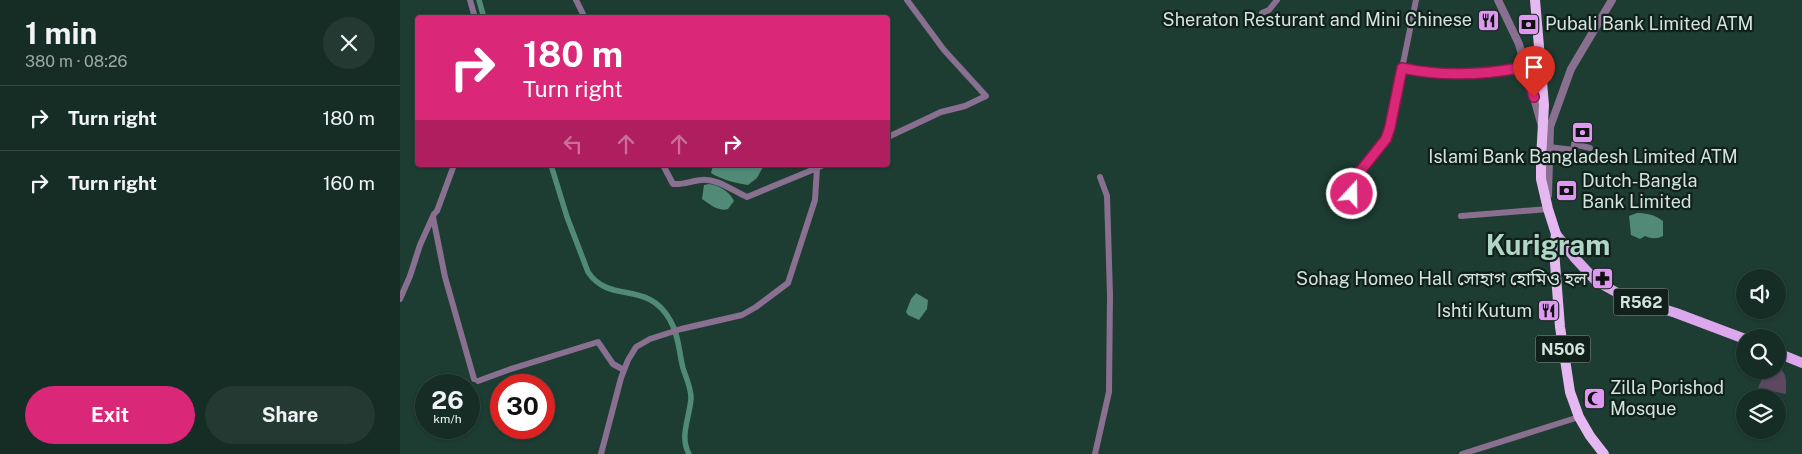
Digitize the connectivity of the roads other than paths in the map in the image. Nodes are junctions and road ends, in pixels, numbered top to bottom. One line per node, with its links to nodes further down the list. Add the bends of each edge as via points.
1 (470, 0): 10 (street)
2 (576, 0): 11 (street)
3 (907, 0): 15 (street, via 944,50 986,96 941,112)
4 (1277, 0): 9 (street)
5 (1416, 0): 13 (street)
6 (1498, 0): 12 (street, via 1519,44)
7 (1535, 0): 14 (highway, via 1544,105)
8 (1612, 0): 16 (street, via 1571,69 1550,127)
9 (1262, 13)
10 (474, 15)
11 (584, 15)
12 (1525, 67): 13 (street, via 1470,75); 14 (street)
13 (1402, 68): 23 (street, via 1386,139 1358,174)
14 (1542, 127): 24 (highway, via 1542,179)
15 (890, 136)
16 (1549, 147): 17 (street, via 1574,150 1574,144); 24 (street)
17 (1590, 148)
18 (453, 167): 26 (street)
19 (664, 167): 20 (street, via 673,184 710,180 747,197)
20 (818, 167)
21 (820, 167): 32 (street, via 815,200 788,283 742,315 650,339 636,347)
22 (1100, 177): 35 (street, via 1107,196 1109,392)
23 (1352, 194)
24 (1548, 209): 25 (street); 27 (highway)
25 (1461, 216)
26 (433, 217): 28 (street); 32 (street, via 445,277 476,380 598,342 613,364)
27 (1556, 234): 29 (main road, R562, via 1596,281 1623,296); 33 (highway, N506, via 1554,250 1560,327 1570,392)
28 (400, 299)
29 (1736, 336)
30 (1786, 356): 31 (main road)
31 (1802, 363)
32 (624, 370): 34 (street)
33 (1579, 417): 36 (street); 37 (highway, N506)
34 (601, 454)
35 (1095, 454)
36 (1462, 454)
37 (1604, 454)

